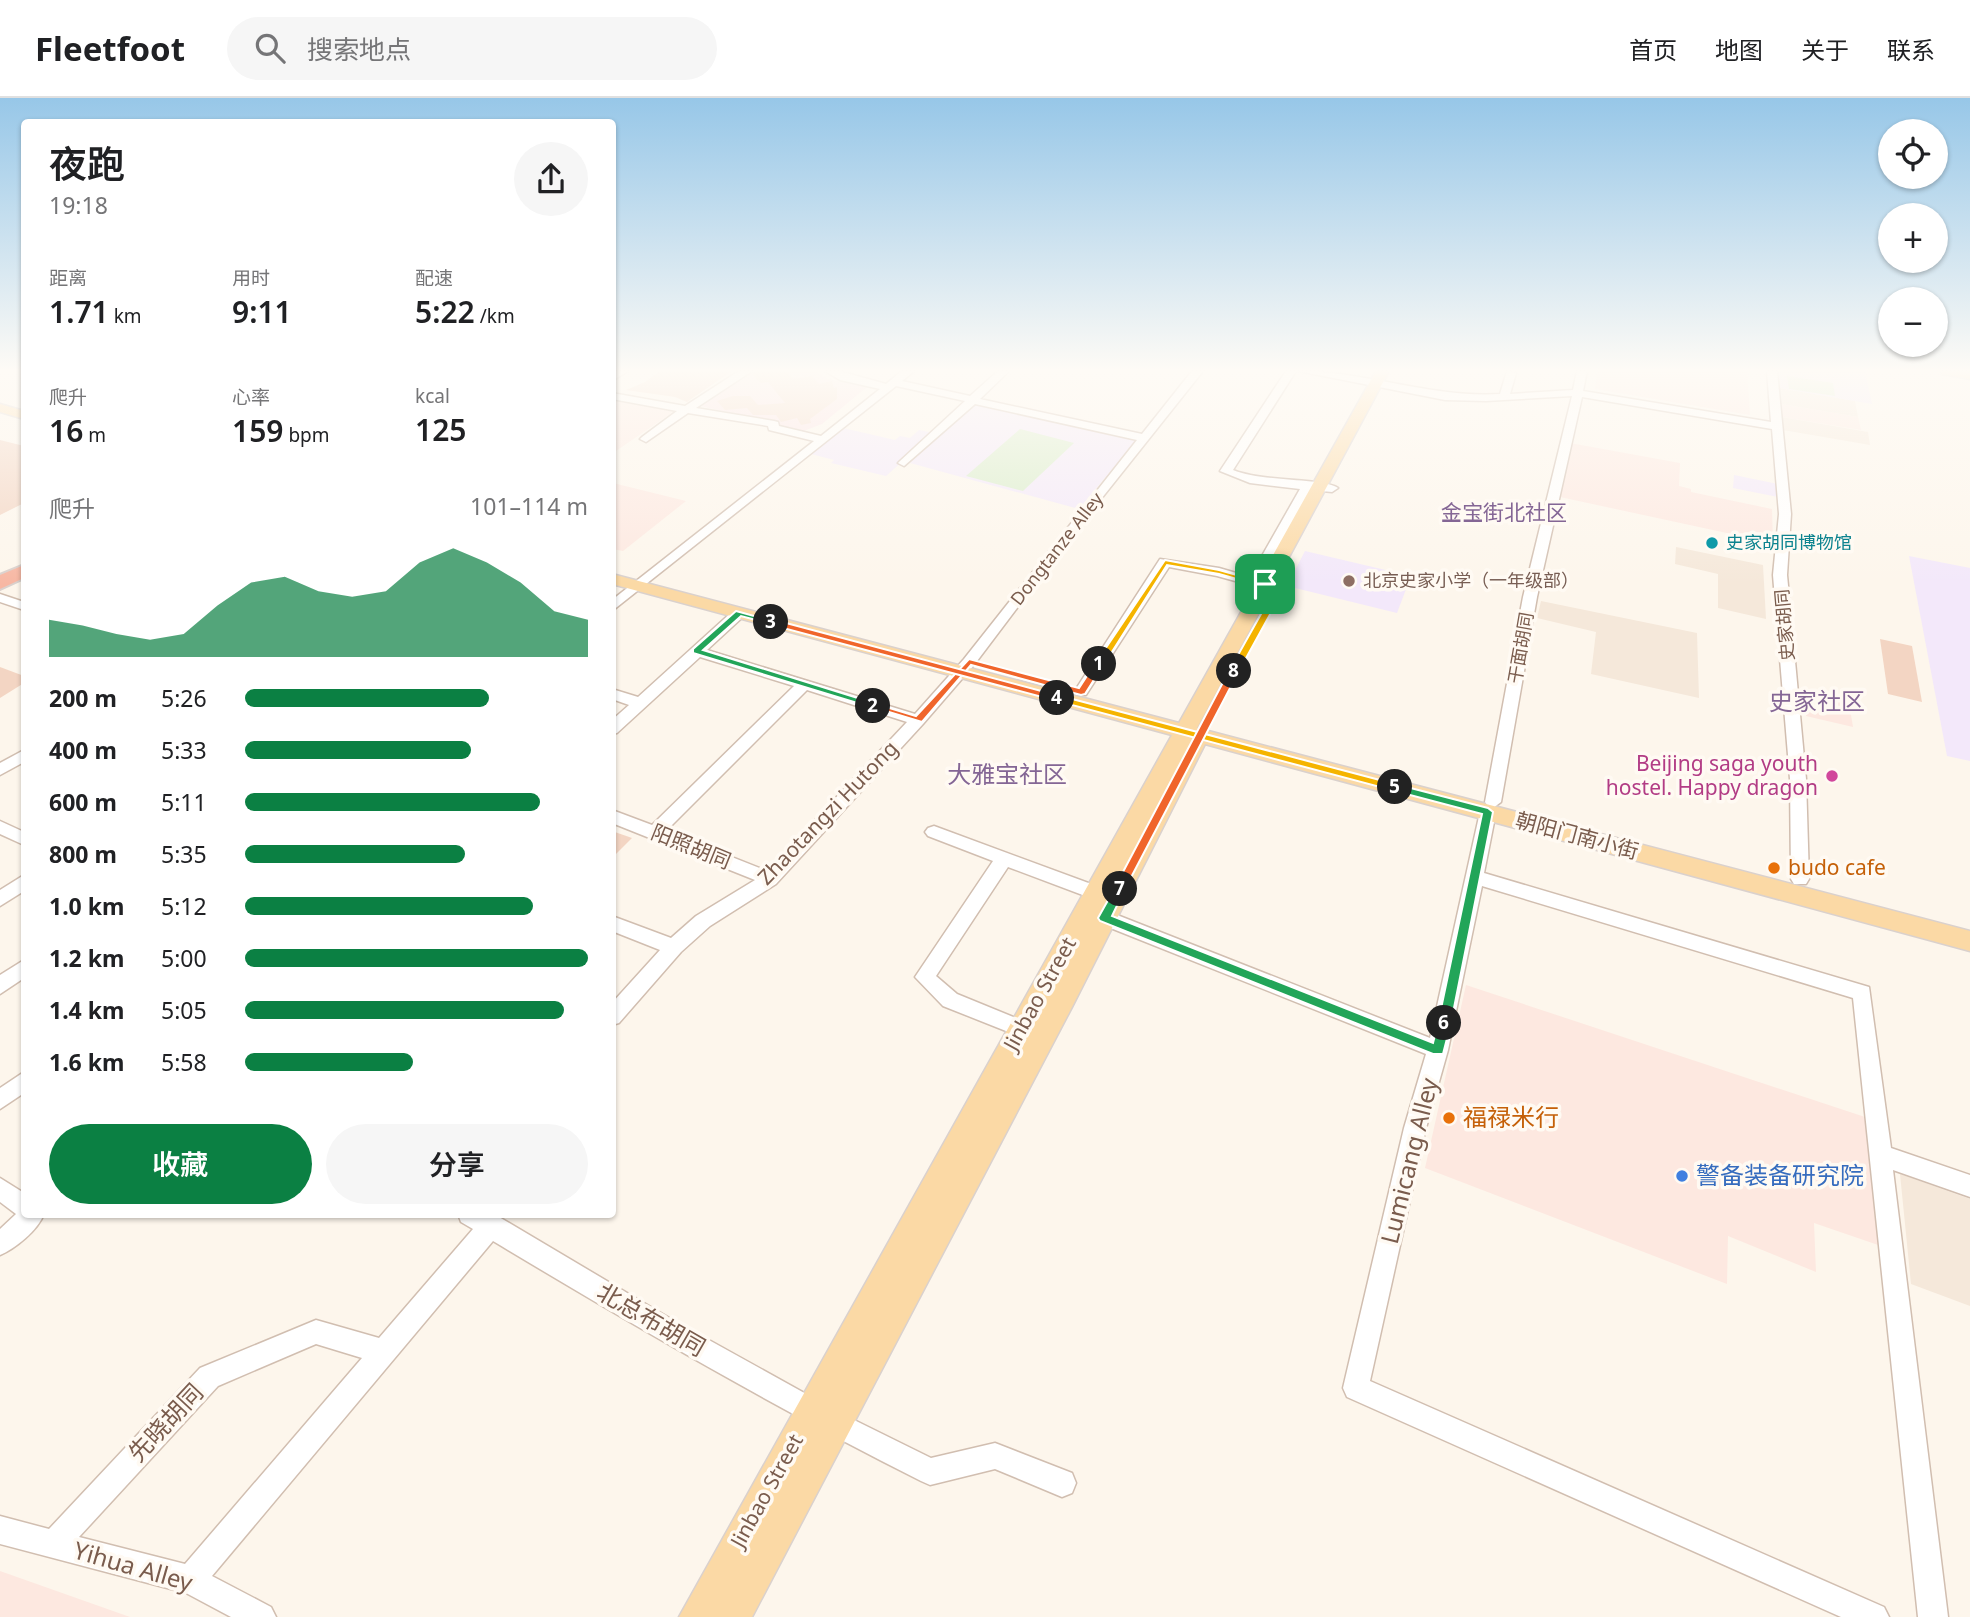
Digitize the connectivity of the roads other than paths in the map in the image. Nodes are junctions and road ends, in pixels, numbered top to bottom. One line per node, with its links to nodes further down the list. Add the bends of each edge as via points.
1 (822, 442): 15 (street)
2 (927, 442): 8 (street)
3 (1142, 442): 23 (street, Dongtanze Alley)
4 (1245, 442): 9 (street, via 1226,471)
5 (1347, 442): 9 (main road, Jinbao Street)
6 (1566, 442): 33 (street, 干面胡同)
7 (1780, 442): 42 (street, 史家胡同, via 1784,514 1780,575 1797,779)
8 (904, 463)
9 (1320, 486): 17 (main road, Jinbao Street)
10 (21, 558): 12 (highway)
11 (616, 568): 15 (main road)
12 (0, 569)
13 (21, 572): 16 (highway)
14 (616, 579): 15 (main road)
15 (646, 581): 19 (street); 21 (main road); 23 (main road)
16 (0, 583)
17 (1266, 585): 25 (street, via 1165,562); 30 (main road, Jinbao Street)
18 (0, 598): 20 (street)
19 (616, 604)
20 (21, 605)
21 (739, 613): 22 (street); 23 (main road)
22 (696, 651): 24 (street); 27 (street)
23 (964, 667): 25 (main road); 28 (street, Zhaotangzi Hutong); 30 (main road)
24 (804, 685): 28 (street); 36 (street)
25 (1081, 692): 30 (main road)
26 (616, 695): 27 (street)
27 (640, 703): 29 (street)
28 (918, 720): 41 (street, Zhaotangzi Hutong)
29 (616, 725)
30 (1194, 728): 33 (main road, 朝阳门南小街); 44 (main road, Jinbao Street); 46 (main road, Jinbao Street)
31 (21, 757): 32 (street)
32 (0, 770)
33 (1490, 807): 40 (street, Lumicang Alley); 42 (main road, 朝阳门南小街); 49 (main road, 朝阳门南小街)
34 (616, 818): 36 (street, 阳照胡同)
35 (0, 827): 38 (street)
36 (654, 832): 41 (street, 阳照胡同)
37 (934, 832): 39 (street)
38 (21, 838)
39 (1005, 859): 44 (street); 54 (street, via 925,977 950,1000)
40 (1475, 877): 55 (street, Lumicang Alley); 58 (street, via 1861,993)
41 (770, 878): 50 (street, Zhaotangzi Hutong, via 703,921)
42 (1800, 880): 48 (main road, 朝阳门南小街)
43 (21, 884): 45 (street)
44 (1096, 893): 54 (main road, Jinbao Street)
45 (0, 899)
46 (1104, 918): 55 (street); 67 (main road, Jinbao Street)
47 (616, 925): 50 (street)
48 (1970, 925)
49 (1970, 941)
50 (674, 947): 53 (street, Zhaotangzi Hutong)
51 (21, 970): 52 (street)
52 (0, 986)
53 (616, 1012)
54 (1021, 1029): 66 (main road, Jinbao Street)
55 (1438, 1050): 75 (street, Lumicang Alley, via 1415,1128 1356,1388)
56 (21, 1082): 57 (street)
57 (0, 1100)
58 (1880, 1155): 59 (street); 76 (street)
59 (1970, 1186)
60 (0, 1189): 61 (street)
61 (21, 1204)
62 (29, 1218): 64 (street)
63 (480, 1220): 65 (street); 66 (street, 北总布胡同)
64 (0, 1244)
65 (383, 1351): 70 (street, 先晓胡同, via 316,1332 209,1377); 71 (street)
66 (811, 1411): 67 (street, 北总布胡同); 73 (main road, Jinbao Street)
67 (835, 1424): 68 (street, 北总布胡同, via 930,1472 995,1455); 74 (main road, Jinbao Street)
68 (1062, 1483)
69 (0, 1530): 70 (street, Yihua Alley)
70 (54, 1544): 71 (street, Yihua Alley)
71 (190, 1580): 72 (street, Yihua Alley)
72 (261, 1617)
73 (698, 1617)
74 (732, 1617)
75 (1874, 1617)
76 (1933, 1617)

